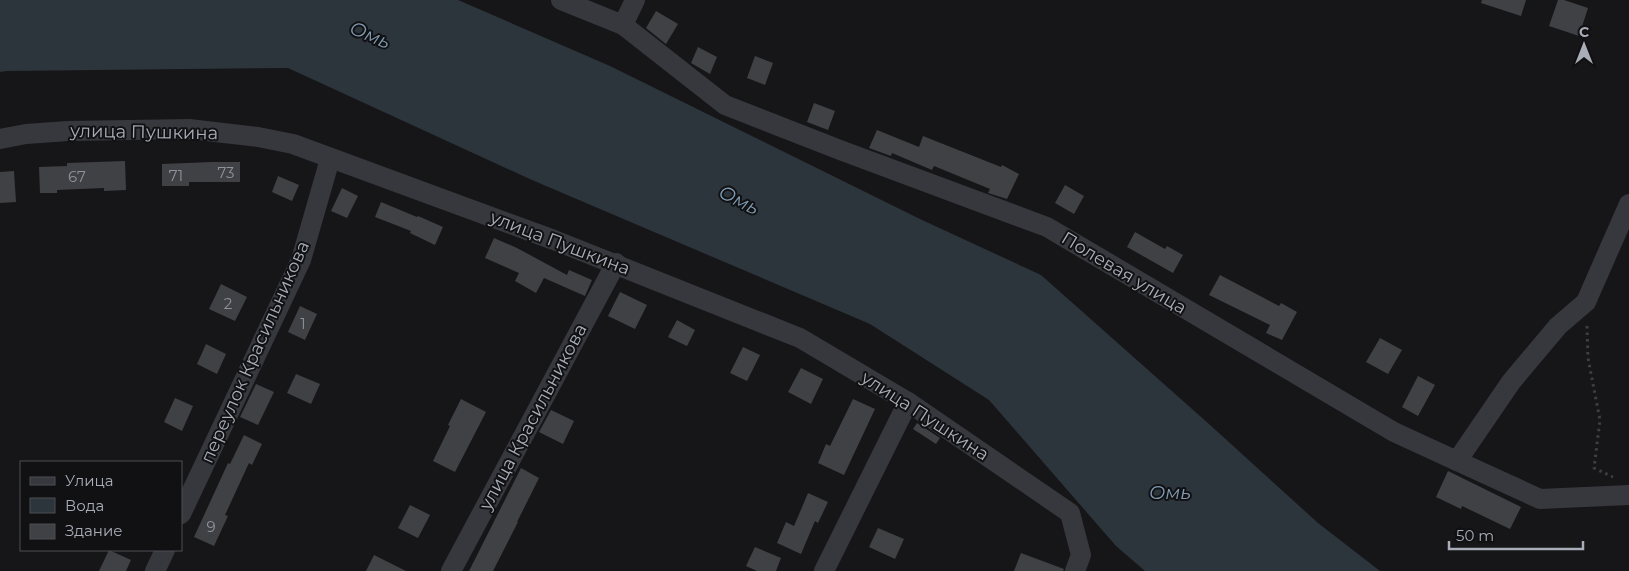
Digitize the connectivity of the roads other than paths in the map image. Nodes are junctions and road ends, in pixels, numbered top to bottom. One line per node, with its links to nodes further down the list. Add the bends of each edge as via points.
1 (561, 0): 3 (street, Полевая улица)
2 (635, 0): 3 (street)
3 (624, 26): 9 (street, Полевая улица, via 726,105 1047,227 1394,432)
4 (0, 139): 5 (street, улица Пушкина, via 68,131 189,129 258,136 292,144)
5 (330, 159): 7 (street, улица Пушкина); 11 (street, переулок Красильникова, via 301,260)
6 (1629, 204): 9 (street, via 1586,302 1558,326 1511,382)
7 (616, 264): 8 (street, улица Пушкина, via 800,338); 14 (street, улица Красильникова)
8 (908, 402): 15 (street); 16 (street, улица Пушкина, via 1070,513 1081,555)
9 (1457, 461): 10 (street, Полевая улица, via 1540,499)
10 (1625, 488)
11 (182, 512)
12 (164, 551): 13 (street)
13 (155, 571)
14 (451, 571)
15 (824, 571)
16 (1075, 571)

